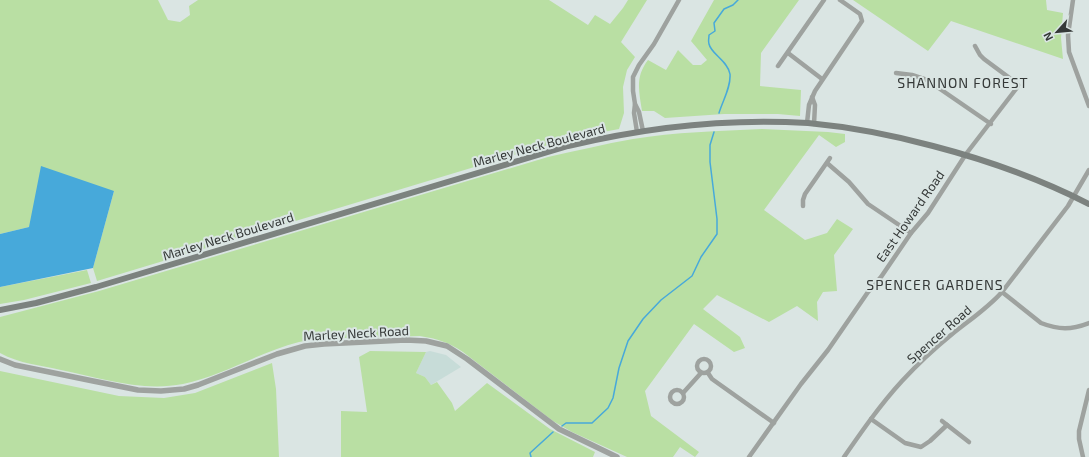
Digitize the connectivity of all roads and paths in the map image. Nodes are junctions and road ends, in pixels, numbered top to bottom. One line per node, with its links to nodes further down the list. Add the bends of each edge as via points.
1 (679, 0): 14 (street, via 636,71 633,84)
2 (824, 0): 6 (street)
3 (840, 0): 9 (street, via 860,14 862,21)
4 (1073, 0): 10 (street, via 1068,34 1069,52)
5 (975, 46): 13 (street, East Howard Road, via 984,60 1018,85)
6 (788, 53): 7 (street); 9 (street)
7 (778, 66)
8 (896, 73): 13 (street, via 927,80)
9 (822, 79): 12 (street, via 809,105)
10 (1088, 97): 11 (street)
11 (1089, 106)
12 (811, 124): 14 (main road, Marley Neck Boulevard, via 701,124); 15 (main road, Marley Neck Boulevard, via 883,134)
13 (991, 124): 15 (street, East Howard Road)
14 (640, 131): 24 (main road, Marley Neck Boulevard, via 547,152 83,291)
15 (966, 154): 19 (main road, Marley Neck Boulevard, via 1018,172); 22 (street, East Howard Road, via 928,213)
16 (830, 158): 17 (street)
17 (827, 163): 21 (street, via 805,194); 22 (street, via 849,182 868,204)
18 (1089, 170): 19 (street, Spencer Road)
19 (1074, 196): 20 (main road, Marley Neck Boulevard); 23 (street, Spencer Road)
20 (1089, 204)
21 (803, 206)
22 (911, 233): 33 (street, East Howard Road)
23 (1002, 292): 25 (street, via 1049,326 1072,328); 31 (street, Spencer Road, via 993,303 951,335 902,381)
24 (0, 310)
25 (1089, 323)
26 (0, 359): 36 (street, Marley Neck Road, via 15,365 77,378 138,390 161,391 198,385 276,354 305,346 406,340 432,342 447,346 467,359 558,429)
27 (701, 373): 28 (street); 28 (street, via 698,364 706,360 712,367); 30 (street)
28 (708, 373): 33 (street, via 712,379)
29 (1089, 390): 39 (street, via 1079,431)
30 (683, 392)
31 (872, 419): 34 (street, via 905,443 921,447); 38 (street, Spencer Road)
32 (942, 421): 34 (street)
33 (774, 423): 37 (street, East Howard Road)
34 (947, 425): 35 (street)
35 (969, 442)
36 (617, 457)
37 (749, 457)
38 (844, 457)
39 (1083, 457)

